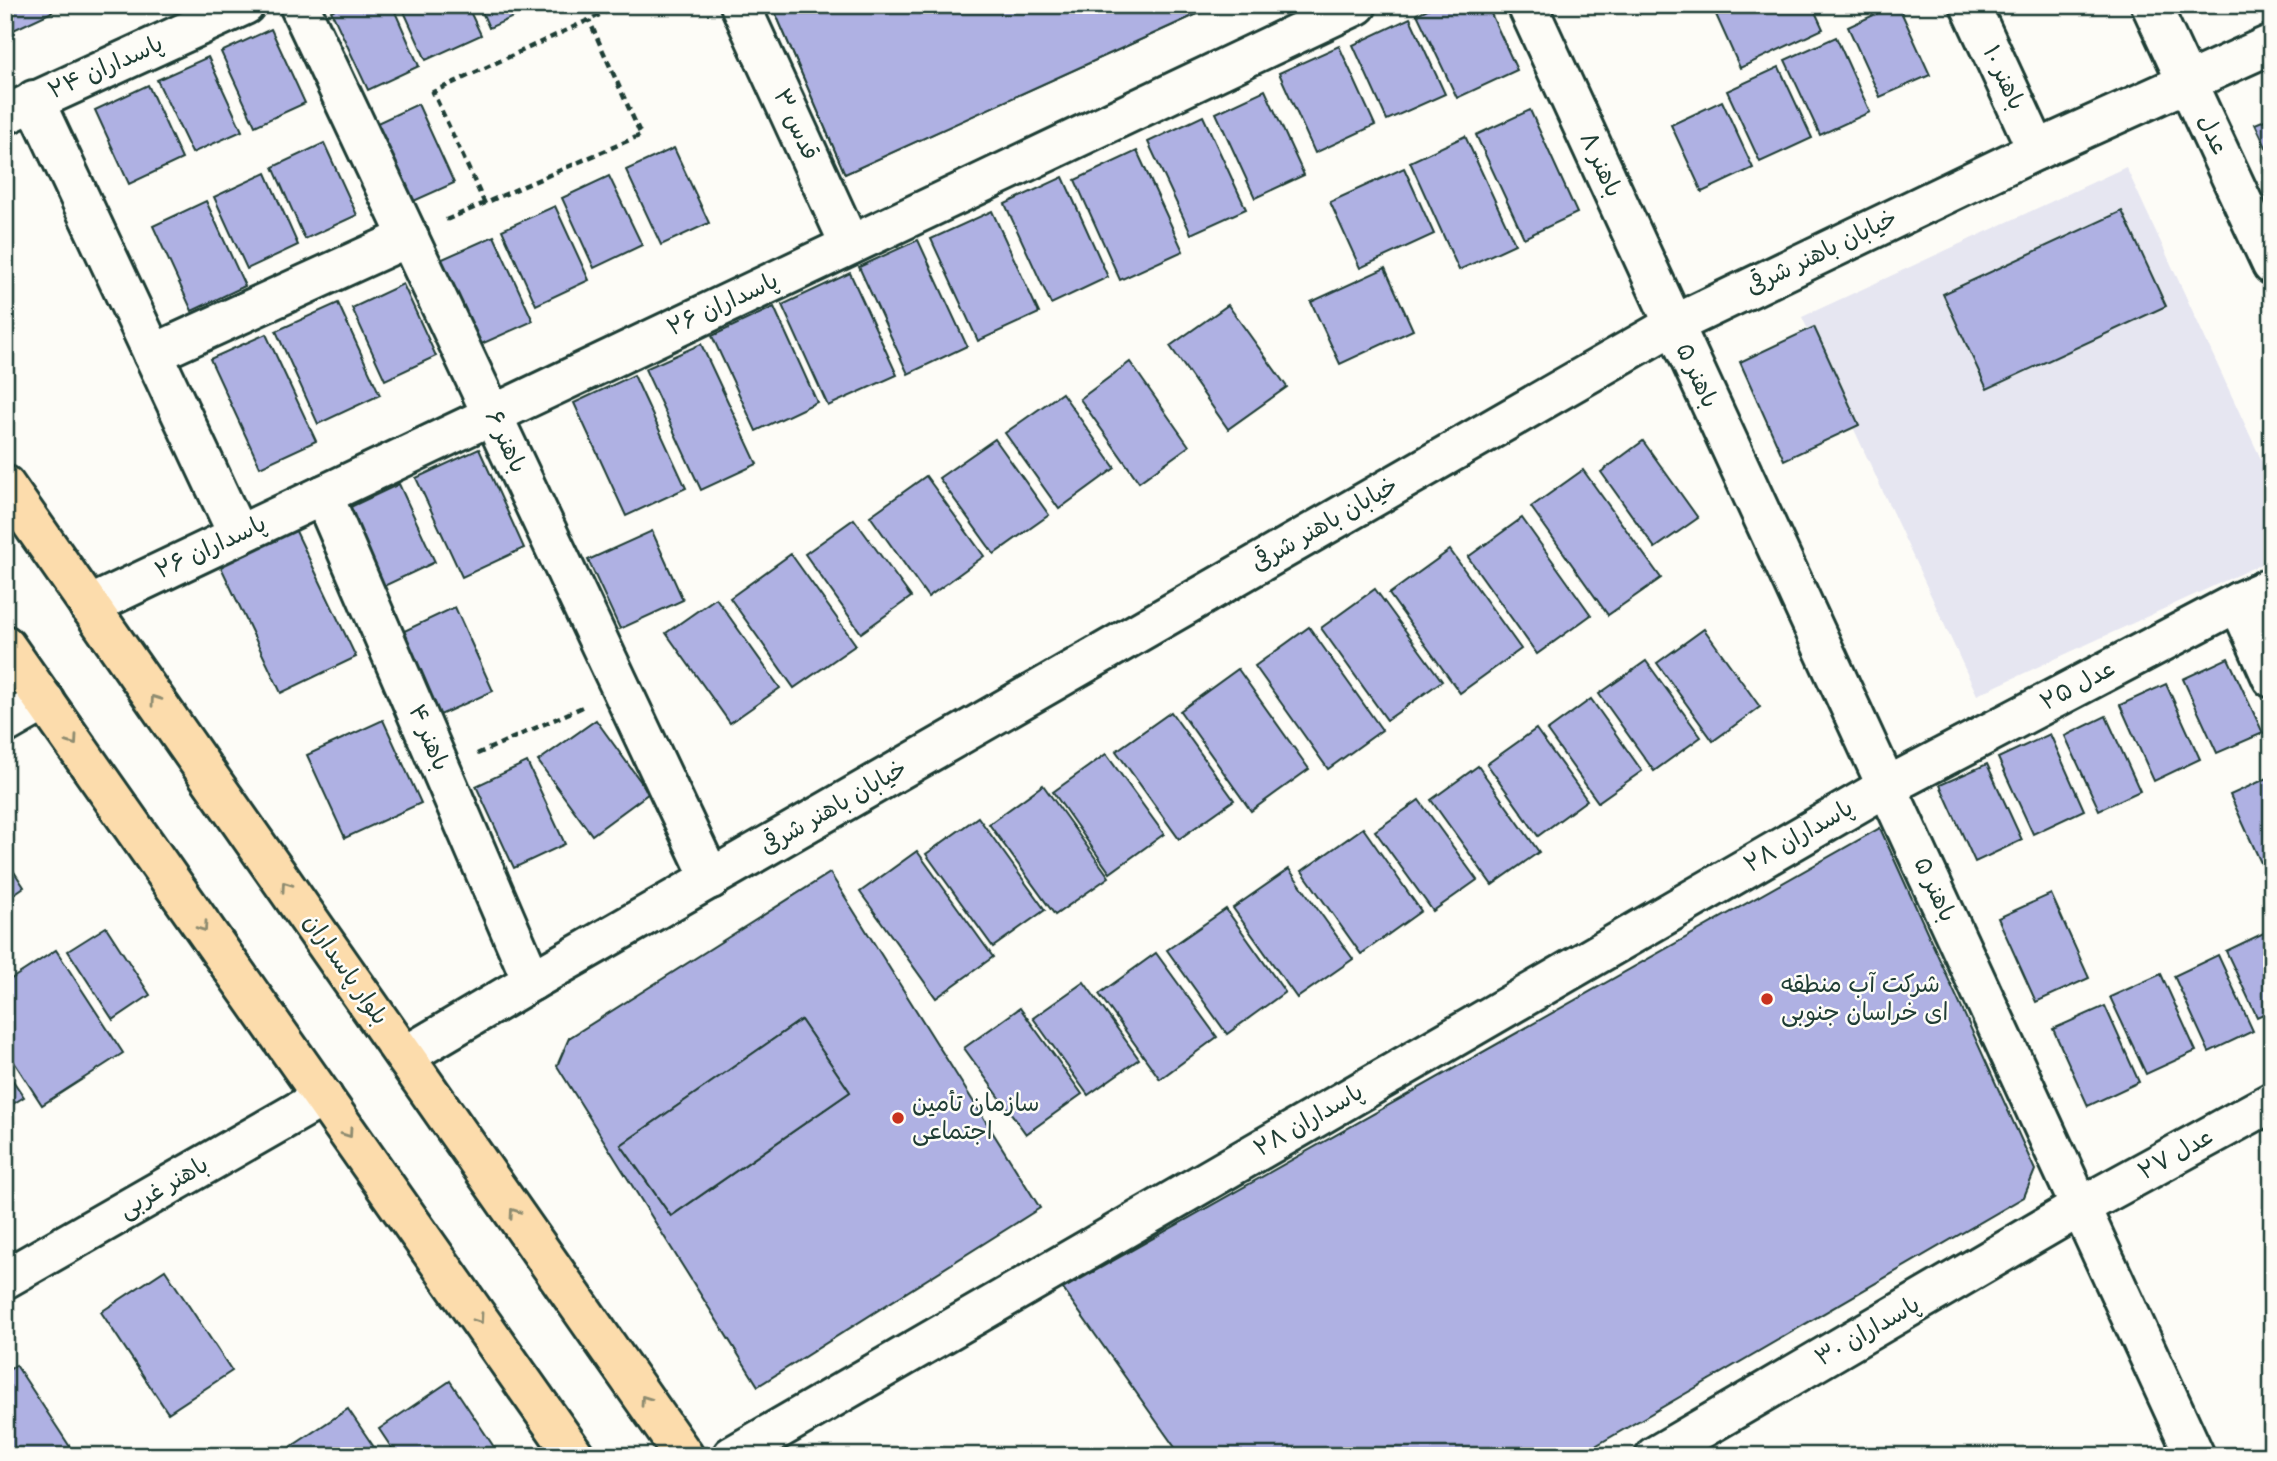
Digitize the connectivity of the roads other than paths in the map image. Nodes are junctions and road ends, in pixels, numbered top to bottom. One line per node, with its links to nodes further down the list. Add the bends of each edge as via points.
1 (245, 5): 10 (street, پاسداران ۲۴)
2 (299, 5): 12 (street, باهنر ۶)
3 (740, 5): 13 (street, قدس ۳)
4 (1357, 5): 13 (street, پاسداران ۲۶)
5 (1527, 5): 15 (street, باهنر ۸)
6 (1970, 5): 11 (street, باهنر ۱۰)
7 (2151, 5): 9 (street, عدل)
8 (2272, 44): 9 (street, خیابان باهنر شرقی)
9 (2187, 83): 11 (street, خیابان باهنر شرقی); 14 (street, عدل)
10 (20, 107): 16 (street)
11 (2037, 150): 15 (street, خیابان باهنر شرقی)
12 (409, 237): 16 (street); 17 (street, باهنر ۶)
13 (850, 245): 17 (street, پاسداران ۲۶)
14 (2272, 265)
15 (1673, 325): 28 (street, باهنر ۵); 29 (street, خیابان باهنر شرقی)
16 (153, 354): 20 (street)
17 (492, 415): 19 (street, پاسداران ۲۶); 29 (street, باهنر ۶)
18 (5, 485): 22 (main road, بلوار پاسداران)
19 (323, 495): 20 (street, پاسداران ۲۶); 30 (street, باهنر ۴)
20 (238, 535): 22 (street, پاسداران ۲۶)
21 (2255, 595): 24 (street); 28 (street, عدل ۲۵)
22 (89, 606): 31 (main road, بلوار پاسداران, one-way to 22)
23 (5, 645): 26 (main road)
24 (2272, 678)
25 (5, 680): 26 (street)
26 (45, 701): 27 (street); 32 (main road, one-way to 32)
27 (5, 724)
28 (1886, 787): 34 (street, باهنر ۵); 38 (street, پاسداران ۲۸)
29 (711, 879): 30 (street, خیابان باهنر شرقی)
30 (532, 981): 31 (street, خیابان باهنر شرقی)
31 (405, 1056): 37 (main road, بلوار پاسداران, one-way to 31)
32 (323, 1097): 35 (street, باهنر غربی); 36 (main road, one-way to 36)
33 (2272, 1102): 34 (street, عدل ۲۷)
34 (2080, 1208): 39 (street, پاسداران ۳۰); 40 (street, باهنر ۵)
35 (5, 1279)
36 (575, 1456)
37 (684, 1456)
38 (732, 1456)
39 (1655, 1456)
40 (2195, 1456)

